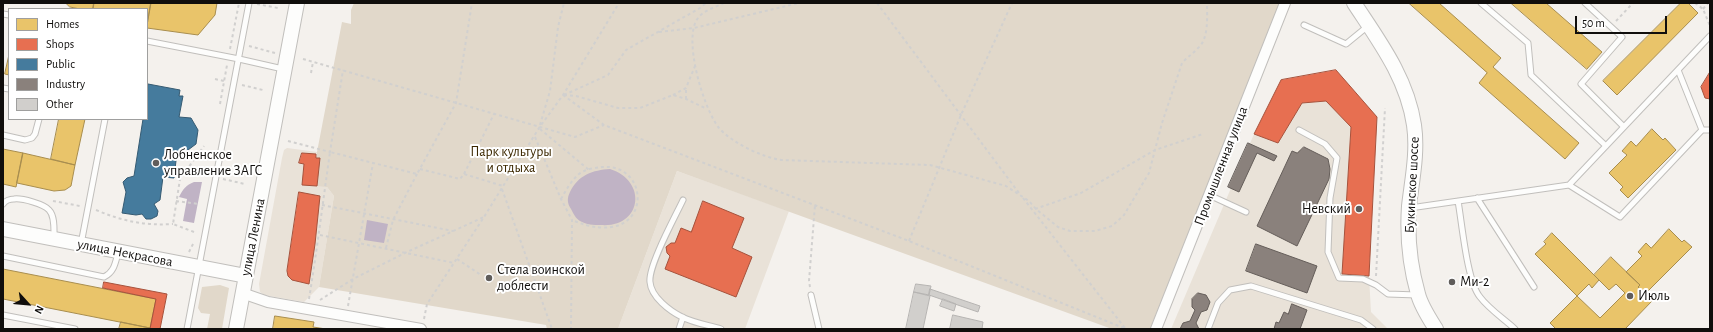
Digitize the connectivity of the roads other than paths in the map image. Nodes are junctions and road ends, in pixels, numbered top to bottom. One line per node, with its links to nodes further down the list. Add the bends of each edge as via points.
1 (249, 3): 11 (lane)
2 (297, 3): 12 (street, улица Ленина)
3 (1285, 3): 23 (street, Промышленная улица)
4 (1354, 3): 8 (street, Букинское шоссе)
5 (1481, 3): 21 (lane, via 1528,43 1531,75)
6 (1585, 3): 16 (lane, via 1622,37 1581,84)
7 (1304, 25): 8 (lane, via 1346,44)
8 (1369, 25): 28 (street, Букинское шоссе, via 1396,69 1407,96 1414,125 1415,152)
9 (1710, 36): 13 (lane)
10 (148, 41): 11 (lane)
11 (239, 59): 12 (lane); 35 (lane)
12 (284, 70): 36 (street, улица Ленина)
13 (1678, 70): 16 (lane); 18 (lane)
14 (39, 120): 20 (lane, via 32,138 25,140)
15 (105, 120): 32 (lane)
16 (1624, 127): 21 (lane)
17 (1299, 130): 40 (lane, via 1325,144 1337,158 1330,198 1328,252 1339,278 1363,279 1388,294)
18 (1702, 130): 19 (lane); 22 (lane, via 1620,217)
19 (1710, 130)
20 (3, 135)
21 (1606, 146): 22 (lane)
22 (1569, 185): 24 (lane)
23 (1209, 195): 29 (lane); 50 (street, Промышленная улица)
24 (1478, 198): 26 (lane); 37 (lane)
25 (683, 200): 42 (lane, via 661,245 652,268 650,282 653,292 661,301)
26 (1458, 200): 28 (lane); 54 (lane, via 1476,291 1480,298)
27 (3, 204): 31 (lane, via 13,198 41,204 52,216)
28 (1409, 208): 40 (street, Букинское шоссе, via 1410,250)
29 (1246, 212)
30 (3, 229): 31 (street, улица Некрасова)
31 (54, 239): 32 (street, улица Некрасова)
32 (81, 245): 33 (street, улица Некрасова)
33 (118, 252): 34 (lane, via 111,273 104,277); 35 (street, улица Некрасова)
34 (3, 256)
35 (200, 268): 36 (street, улица Некрасова); 45 (lane)
36 (246, 276): 38 (street, улица Ленина)
37 (1534, 287)
38 (242, 293): 43 (street, via 268,302); 46 (street, улица Ленина)
39 (811, 295): 49 (lane)
40 (1418, 295): 53 (street, Букинское шоссе)
41 (3, 315): 44 (lane)
42 (683, 318): 47 (lane); 48 (lane)
43 (422, 326)
44 (75, 329)
45 (187, 329)
46 (236, 329)
47 (680, 329)
48 (721, 329)
49 (819, 329)
50 (1156, 329)
51 (1208, 329): 52 (lane, via 1218,303 1230,290 1251,286 1361,320)
52 (1373, 329)
53 (1436, 329)
54 (1515, 329)

